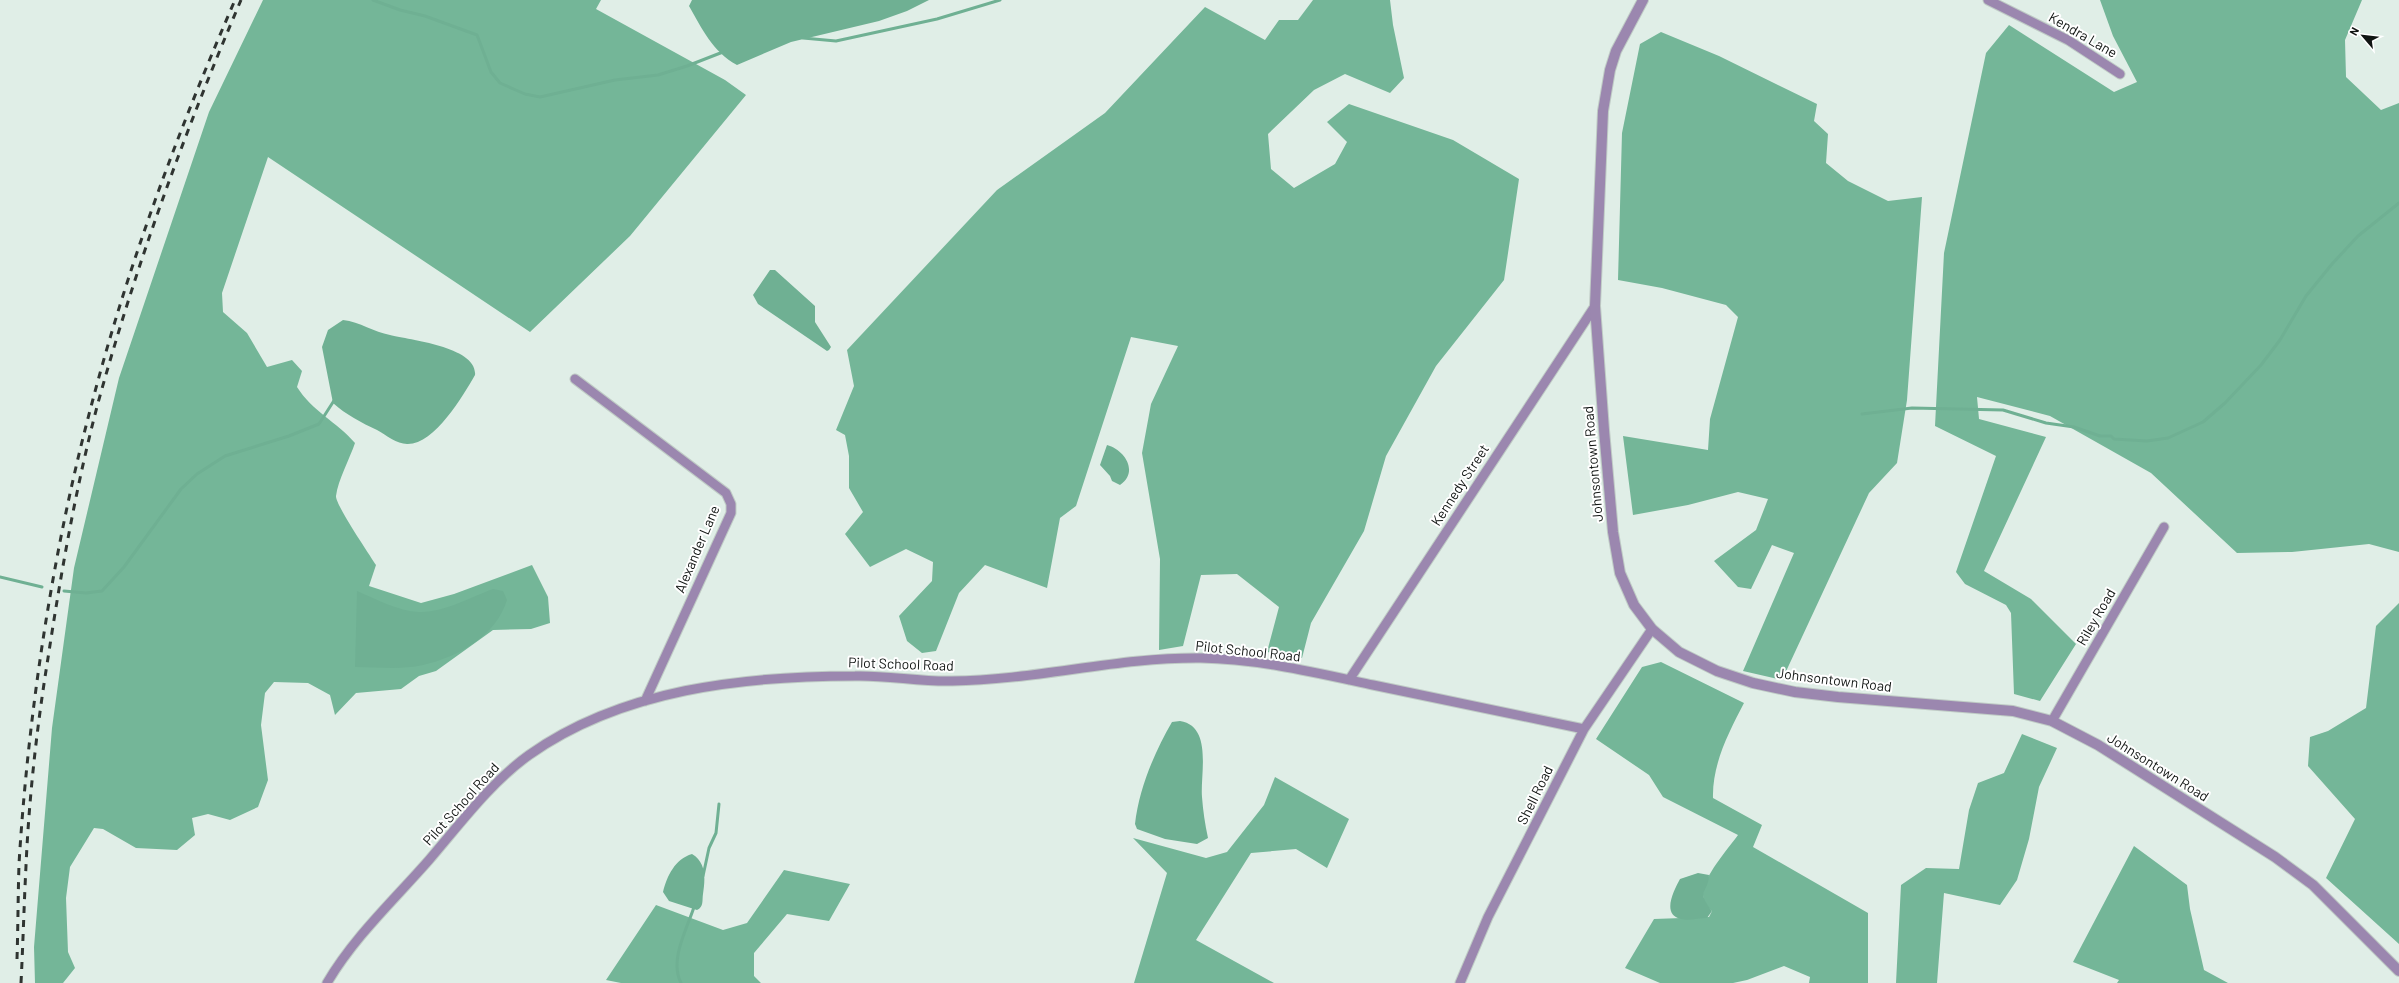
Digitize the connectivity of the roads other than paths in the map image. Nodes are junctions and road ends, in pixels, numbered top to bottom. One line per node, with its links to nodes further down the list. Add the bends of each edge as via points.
1 (1642, 0): 4 (street, Johnsontown Road, via 1616,51 1603,111)
2 (1988, 0): 3 (street, Kendra Lane, via 2068,40)
3 (2120, 74)
4 (1595, 306): 7 (street, Johnsontown Road, via 1613,532 1619,566 1634,605); 8 (street, Kennedy Street)
5 (575, 379): 9 (street, Alexander Lane, via 726,493 731,504 731,514)
6 (2164, 527): 10 (street, Riley Road)
7 (1652, 629): 10 (street, Johnsontown Road, via 1679,652 1717,672 1753,683 1795,692 1838,697 2013,711); 11 (street, Shell Road)
8 (1349, 680): 9 (street, Pilot School Road, via 1277,666 1203,658 950,681 859,676 749,680 695,688); 11 (street, Pilot School Road)
9 (645, 701): 13 (street, Pilot School Road, via 569,731 529,755 497,782 359,938)
10 (2052, 721): 12 (street, Johnsontown Road, via 2104,749 2274,857 2313,885)
11 (1584, 729): 14 (street, Shell Road, via 1488,917)
12 (2399, 971)
13 (327, 983)
14 (1460, 983)

